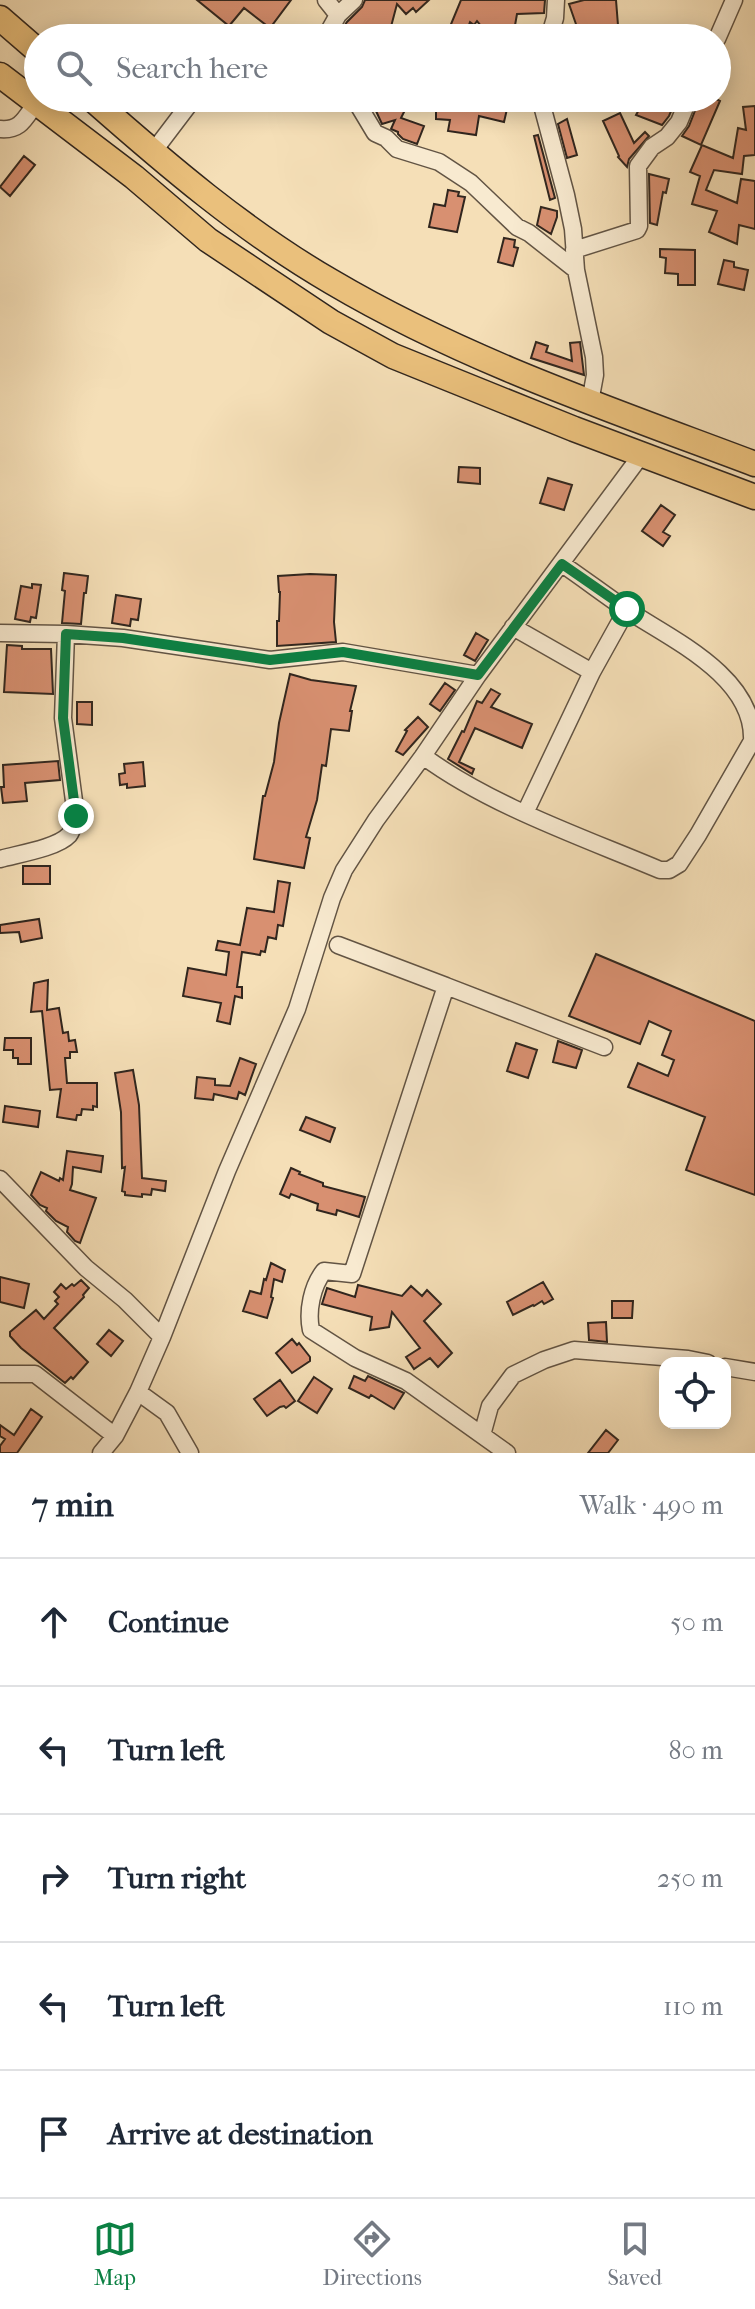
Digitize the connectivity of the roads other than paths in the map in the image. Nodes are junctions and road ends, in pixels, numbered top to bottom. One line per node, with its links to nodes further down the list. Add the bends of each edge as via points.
1 (326, 0): 5 (street)
2 (354, 0): 5 (street)
3 (556, 0): 8 (street)
4 (734, 0): 9 (street)
5 (338, 15): 7 (street)
6 (0, 18): 10 (highway)
7 (333, 24)
8 (553, 24)
9 (724, 24)
10 (24, 39)
11 (0, 75): 12 (highway)
12 (24, 94)
13 (29, 112): 20 (street, via 11,130)
14 (48, 112): 25 (highway, via 208,240 331,322 393,356)
15 (107, 112): 21 (highway)
16 (183, 112): 21 (street)
17 (362, 112): 23 (street, via 375,133 397,149 439,162 471,183 517,227)
18 (544, 112): 22 (street)
19 (683, 112): 22 (street, via 638,166 637,230)
20 (0, 129)
21 (153, 152): 24 (highway, via 263,239 331,282 462,349)
22 (574, 250): 23 (street)
23 (576, 270): 24 (street, via 594,357)
24 (590, 402): 26 (highway)
25 (642, 454): 27 (highway); 28 (street)
26 (755, 464)
27 (755, 497)
28 (562, 564): 29 (street); 30 (street)
29 (627, 609): 33 (street); 36 (street, via 700,655 733,687 748,711 752,741 692,845 669,870)
30 (513, 627): 33 (street); 34 (street)
31 (0, 633): 32 (street)
32 (66, 634): 34 (street, via 270,660 343,652); 37 (street, via 63,718 76,816 69,836)
33 (592, 672): 36 (street)
34 (478, 675): 35 (street)
35 (423, 756): 36 (street); 42 (street, via 344,870 297,1009)
36 (525, 813)
37 (0, 859)
38 (338, 945): 39 (street)
39 (446, 986): 40 (street); 48 (street, via 352,1274 324,1271 308,1317 311,1330 406,1381)
40 (604, 1047)
41 (0, 1179): 42 (street)
42 (162, 1337): 47 (street)
43 (659, 1357): 48 (street, via 574,1350 513,1375 490,1406)
44 (731, 1368): 45 (street)
45 (755, 1372)
46 (0, 1374): 49 (street, via 35,1374)
47 (138, 1392): 49 (street); 51 (street, via 167,1413)
48 (482, 1435): 52 (street)
49 (115, 1436): 50 (street)
50 (101, 1453)
51 (190, 1453)
52 (507, 1453)

